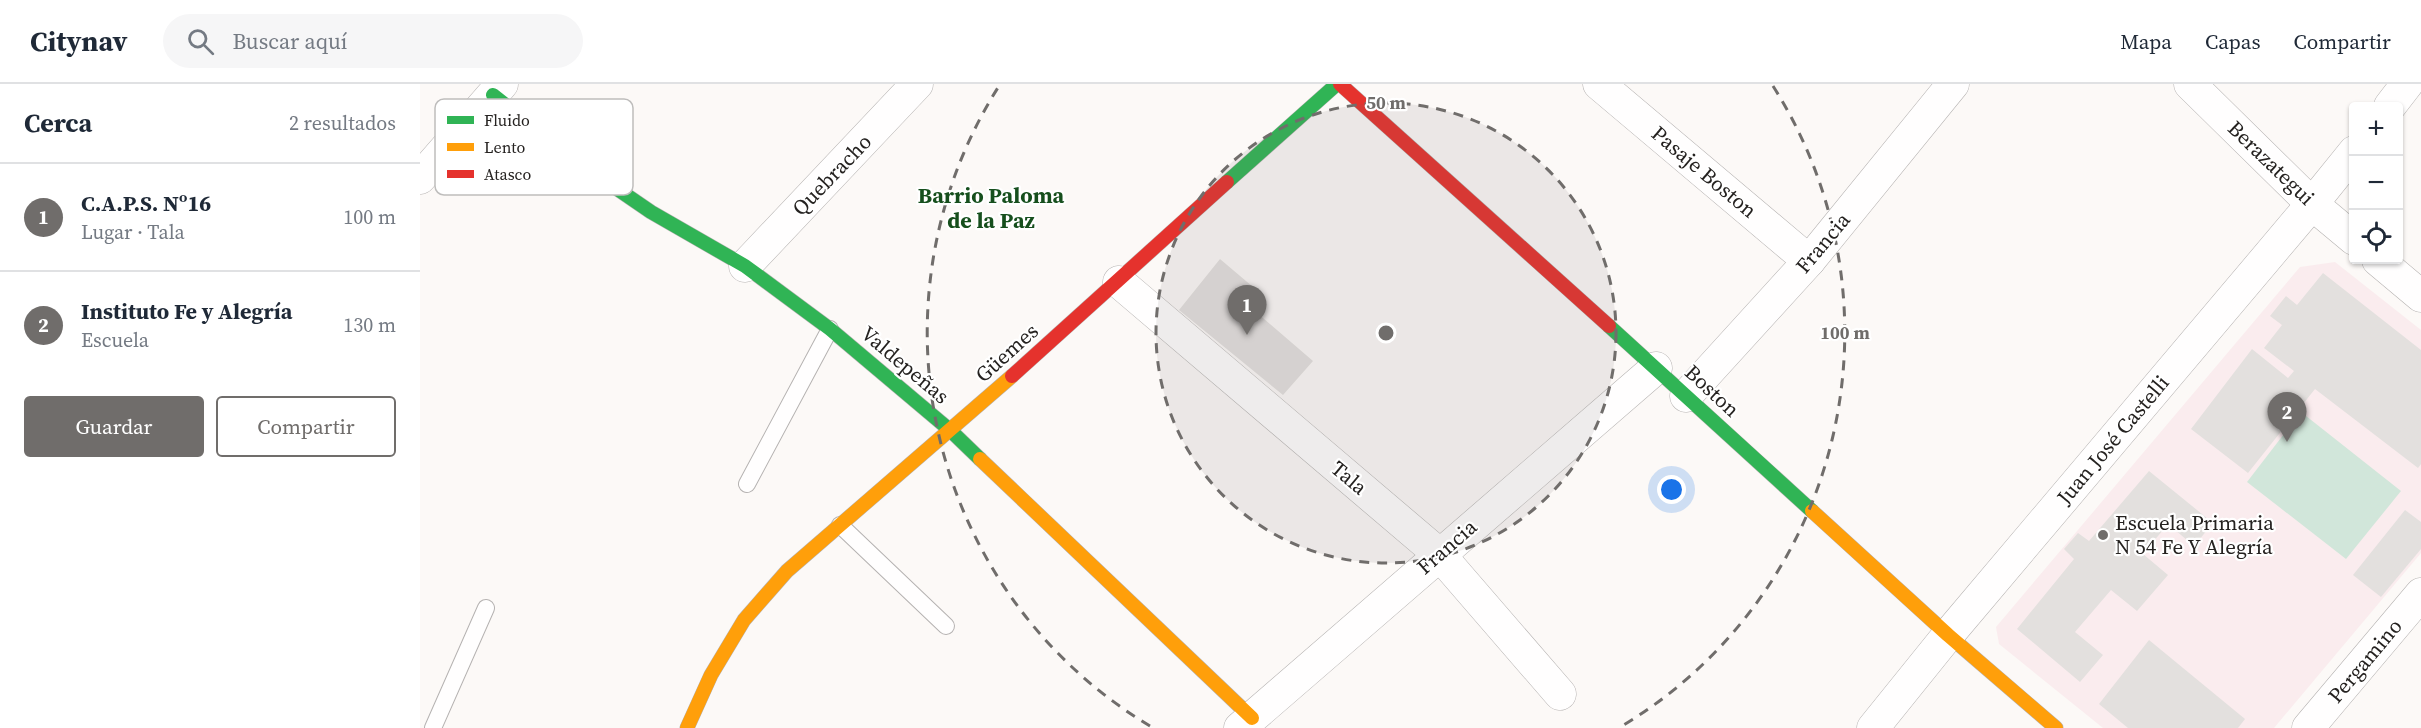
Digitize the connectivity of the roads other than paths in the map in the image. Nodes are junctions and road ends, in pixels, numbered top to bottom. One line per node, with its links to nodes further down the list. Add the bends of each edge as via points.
1 (917, 84): 16 (street, Quebracho)
2 (1338, 84): 17 (street, Güemes); 20 (street, Boston)
3 (1599, 84): 14 (street, Pasaje Boston)
4 (1953, 84): 14 (street, Francia)
5 (2190, 84): 12 (street, Berazategui)
6 (2408, 84): 7 (street)
7 (2393, 102)
8 (2351, 156): 12 (street, Juan José Castelli)
9 (435, 161): 10 (street)
10 (420, 178)
11 (626, 195): 16 (street, Valdepeñas)
12 (2312, 204): 13 (street, Berazategui); 29 (street, Juan José Castelli)
13 (2349, 235)
14 (1809, 261): 21 (street, Francia)
15 (2383, 264): 18 (street)
16 (745, 266): 19 (street, Valdepeñas)
17 (1119, 282): 22 (street, Güemes); 25 (street, Tala)
18 (2421, 296)
19 (830, 329): 22 (street, Valdepeñas); 23 (lane)
20 (1656, 368): 21 (street, Boston); 25 (street, Francia)
21 (1686, 396): 29 (street, Boston)
22 (951, 431): 24 (street, Güemes); 31 (street, Valdepeñas)
23 (747, 484)
24 (840, 525): 28 (lane); 33 (street, Güemes, via 787,571 744,620 711,675)
25 (1439, 554): 30 (street, Tala); 31 (street, Francia)
26 (2421, 594): 36 (street, Pergamino)
27 (486, 608): 32 (lane)
28 (946, 626)
29 (1948, 635): 34 (street, Juan José Castelli); 35 (street, Boston)
30 (1560, 694)
31 (1246, 723)
32 (433, 728)
33 (687, 728)
34 (1873, 728)
35 (2056, 728)
36 (2308, 728)

